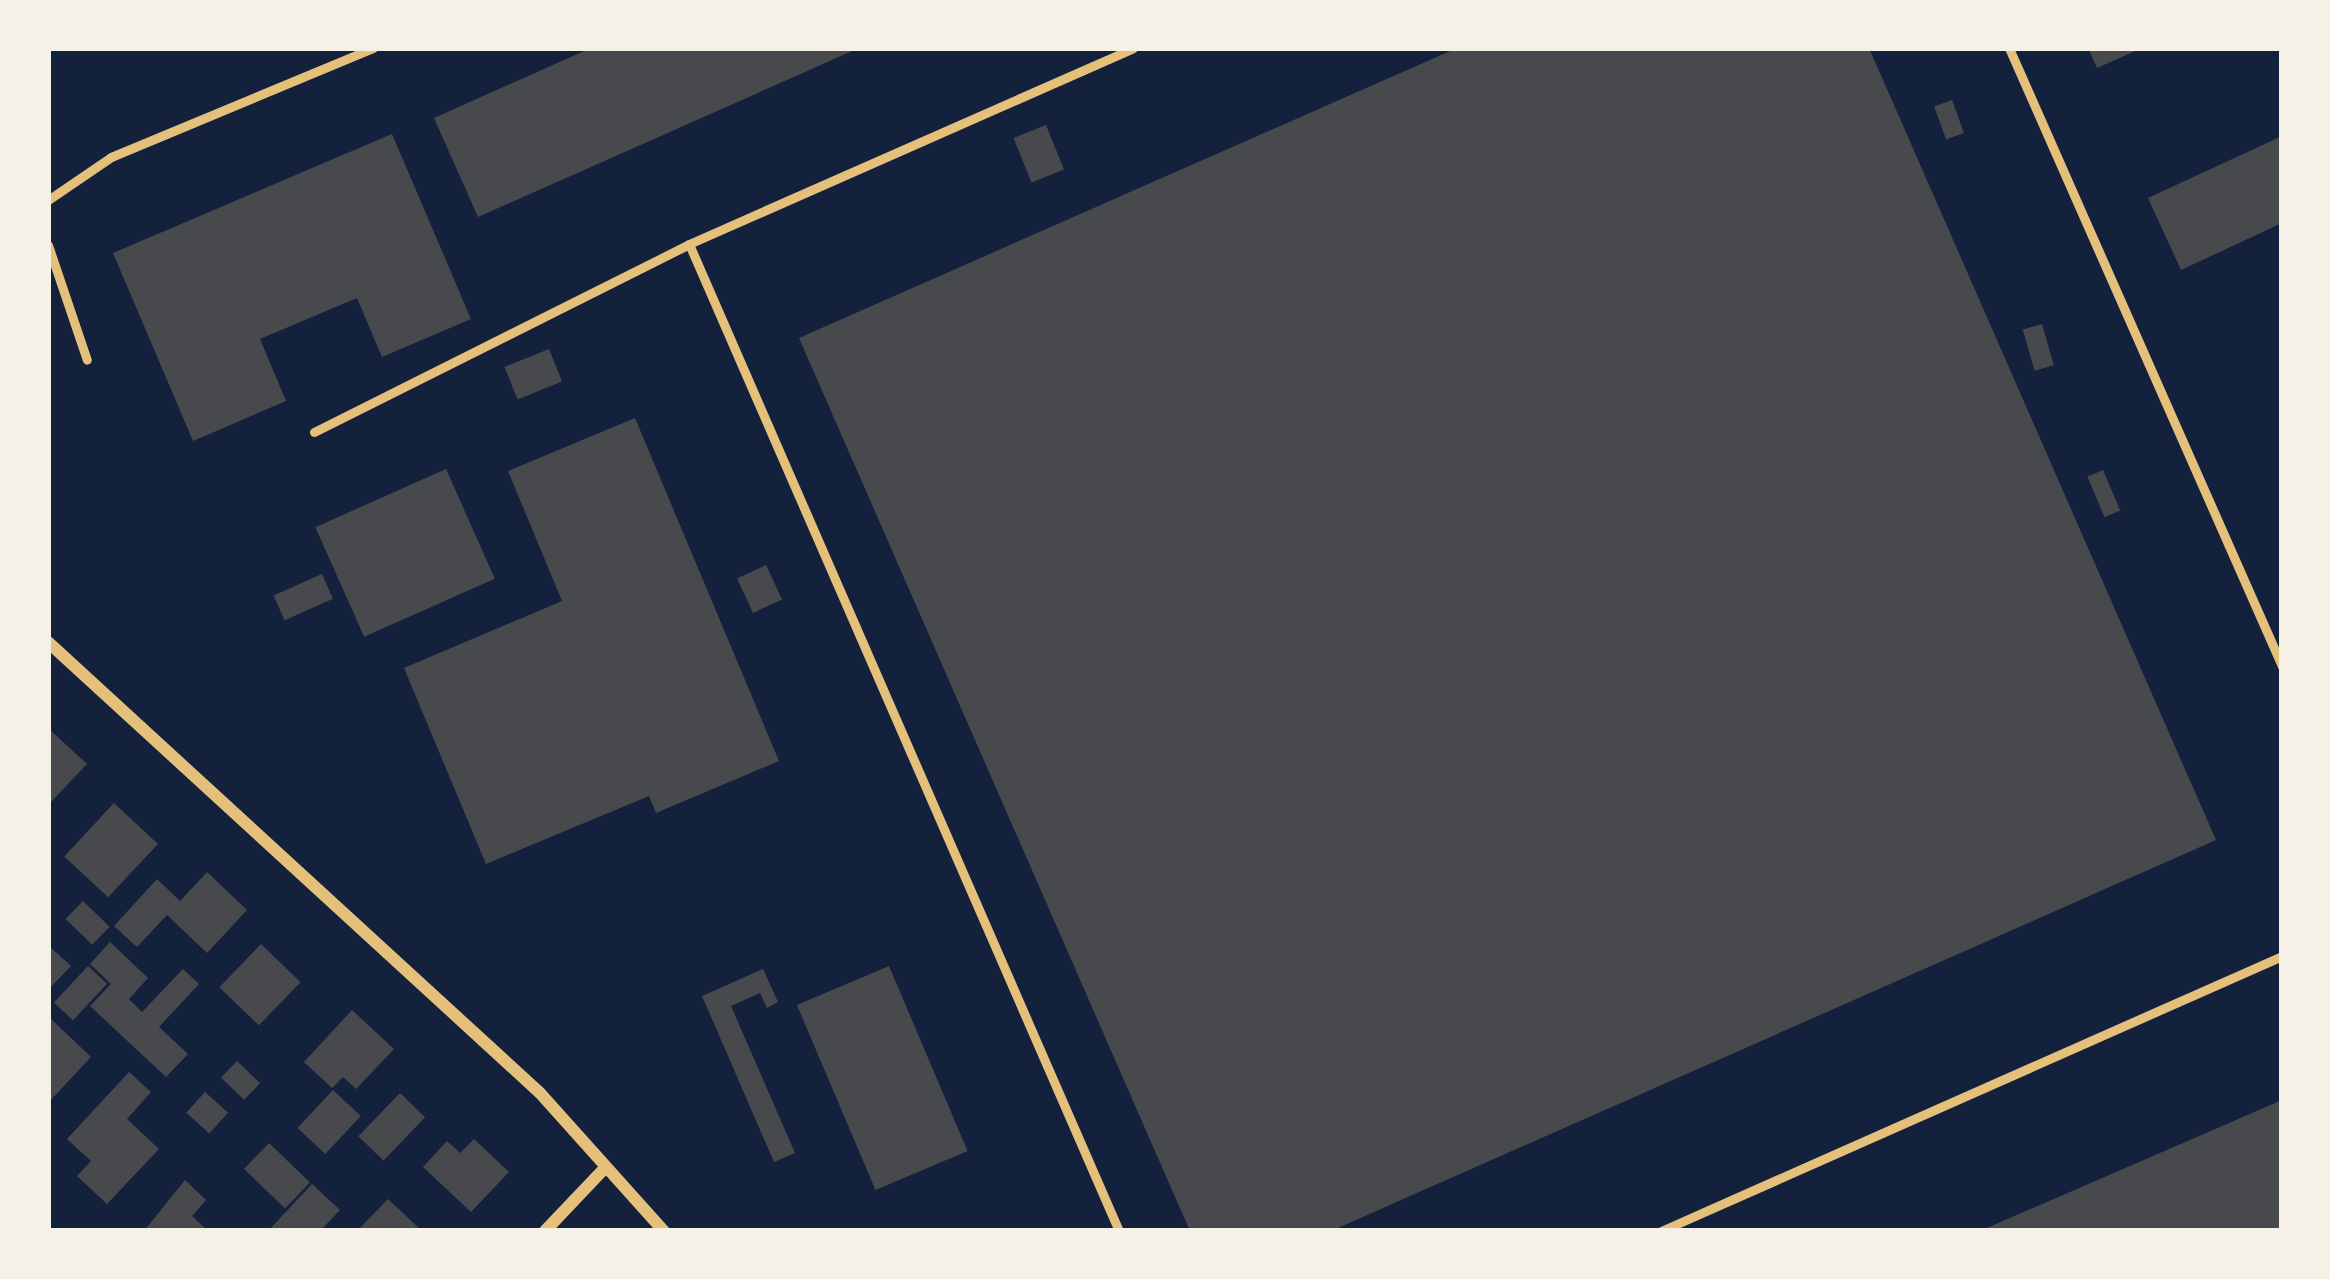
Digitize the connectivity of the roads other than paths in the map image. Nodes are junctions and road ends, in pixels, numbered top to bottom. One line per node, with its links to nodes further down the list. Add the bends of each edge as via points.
1 (373, 48): 4 (lane, via 111,158)
2 (1132, 48): 5 (lane)
3 (2009, 48): 10 (lane)
4 (48, 200)
5 (689, 244): 8 (lane); 15 (lane)
6 (48, 245): 7 (lane)
7 (87, 360)
8 (314, 432)
9 (48, 642): 12 (street, via 540,1093)
10 (2282, 667)
11 (2282, 956): 16 (lane)
12 (602, 1171): 13 (street); 14 (street)
13 (545, 1231)
14 (664, 1231)
15 (1119, 1231)
16 (1661, 1231)

